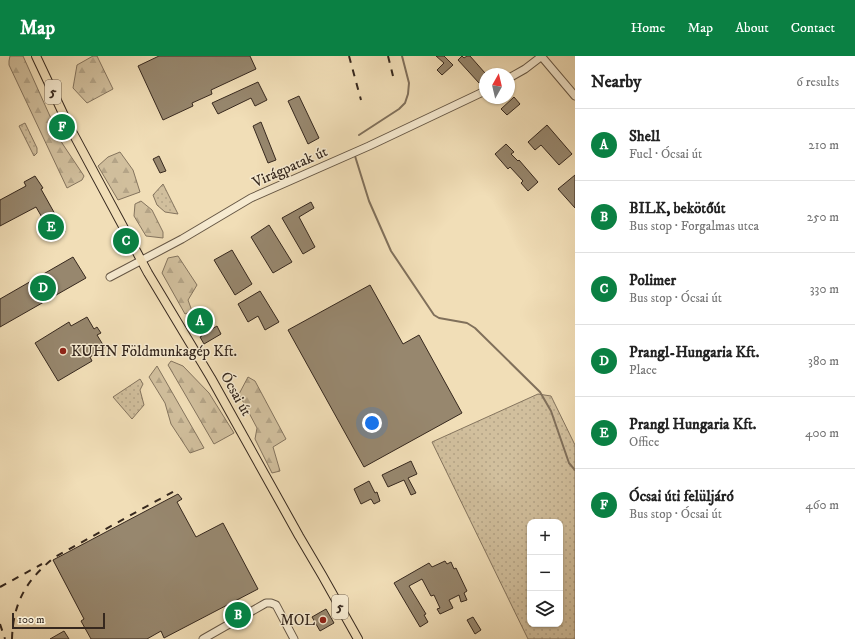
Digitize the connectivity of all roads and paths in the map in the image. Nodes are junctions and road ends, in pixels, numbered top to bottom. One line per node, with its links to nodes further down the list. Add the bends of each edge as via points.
1 (36, 56): 6 (main road, Ócsai út / 5, via 68,124)
2 (542, 56): 3 (street); 5 (street)
3 (515, 75)
4 (479, 94): 6 (street, Virágpatak út, via 251,198)
5 (575, 96)
6 (142, 260): 7 (street, Virágpatak út); 10 (main road, Ócsai út / 5, via 212,378)
7 (110, 277)
8 (203, 639): 9 (street, via 266,603 276,605)
9 (294, 639)
10 (358, 639)

